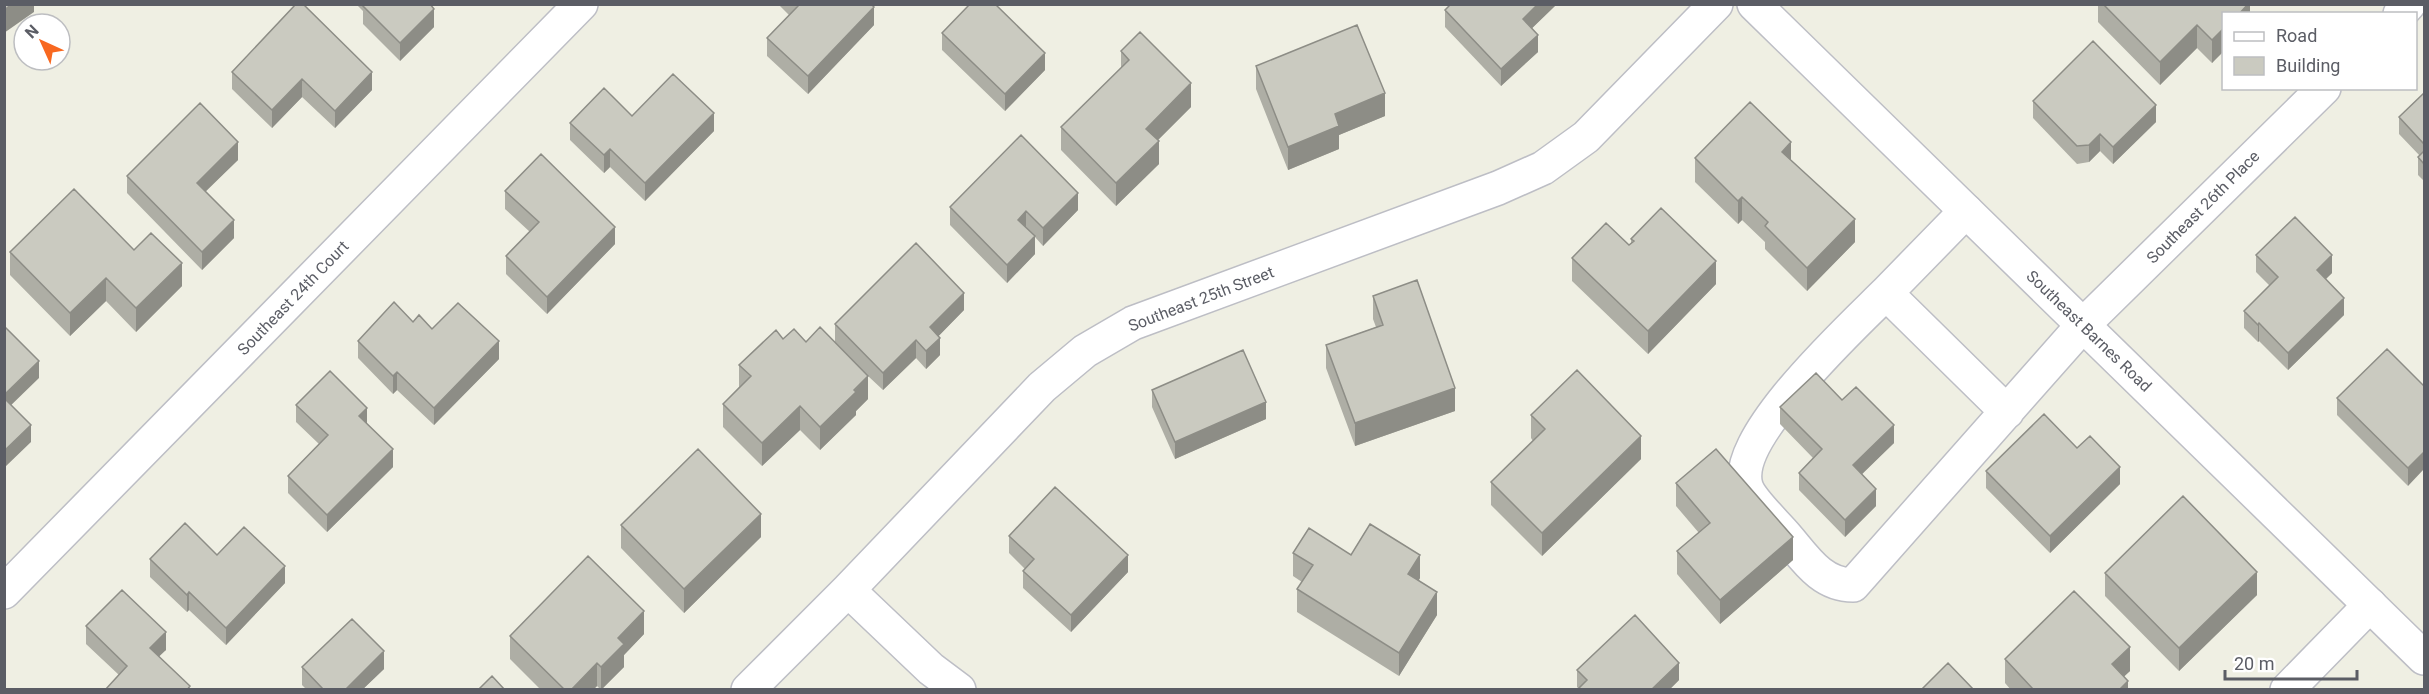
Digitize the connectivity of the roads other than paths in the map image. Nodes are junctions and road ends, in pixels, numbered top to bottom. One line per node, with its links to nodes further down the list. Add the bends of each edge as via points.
1 (581, 4): 10 (street, Southeast 24th Court)
2 (1716, 4): 9 (street, Southeast 25th Street, via 1586,137 1543,168 1133,323 1085,351 1042,387)
3 (1754, 4): 5 (street, Southeast Barnes Road)
4 (2322, 90): 7 (street, Southeast 26th Place)
5 (1966, 211): 6 (street, Southeast 26th Place); 7 (street, Southeast Barnes Road)
6 (1886, 293): 8 (street); 8 (street, Southeast 26th Place, via 1780,405 1760,431 1744,471 1747,489 1814,570 1837,585 1852,585)
7 (2083, 325): 8 (street, Southeast 26th Place); 11 (street, Southeast Barnes Road)
8 (2007, 412)
9 (848, 590): 13 (street, Southeast 25th Street); 14 (street, via 931,669)
10 (4, 592)
11 (2370, 605): 12 (street, Southeast Barnes Road); 15 (street)
12 (2424, 658)
13 (748, 690)
14 (959, 690)
15 (2287, 690)

